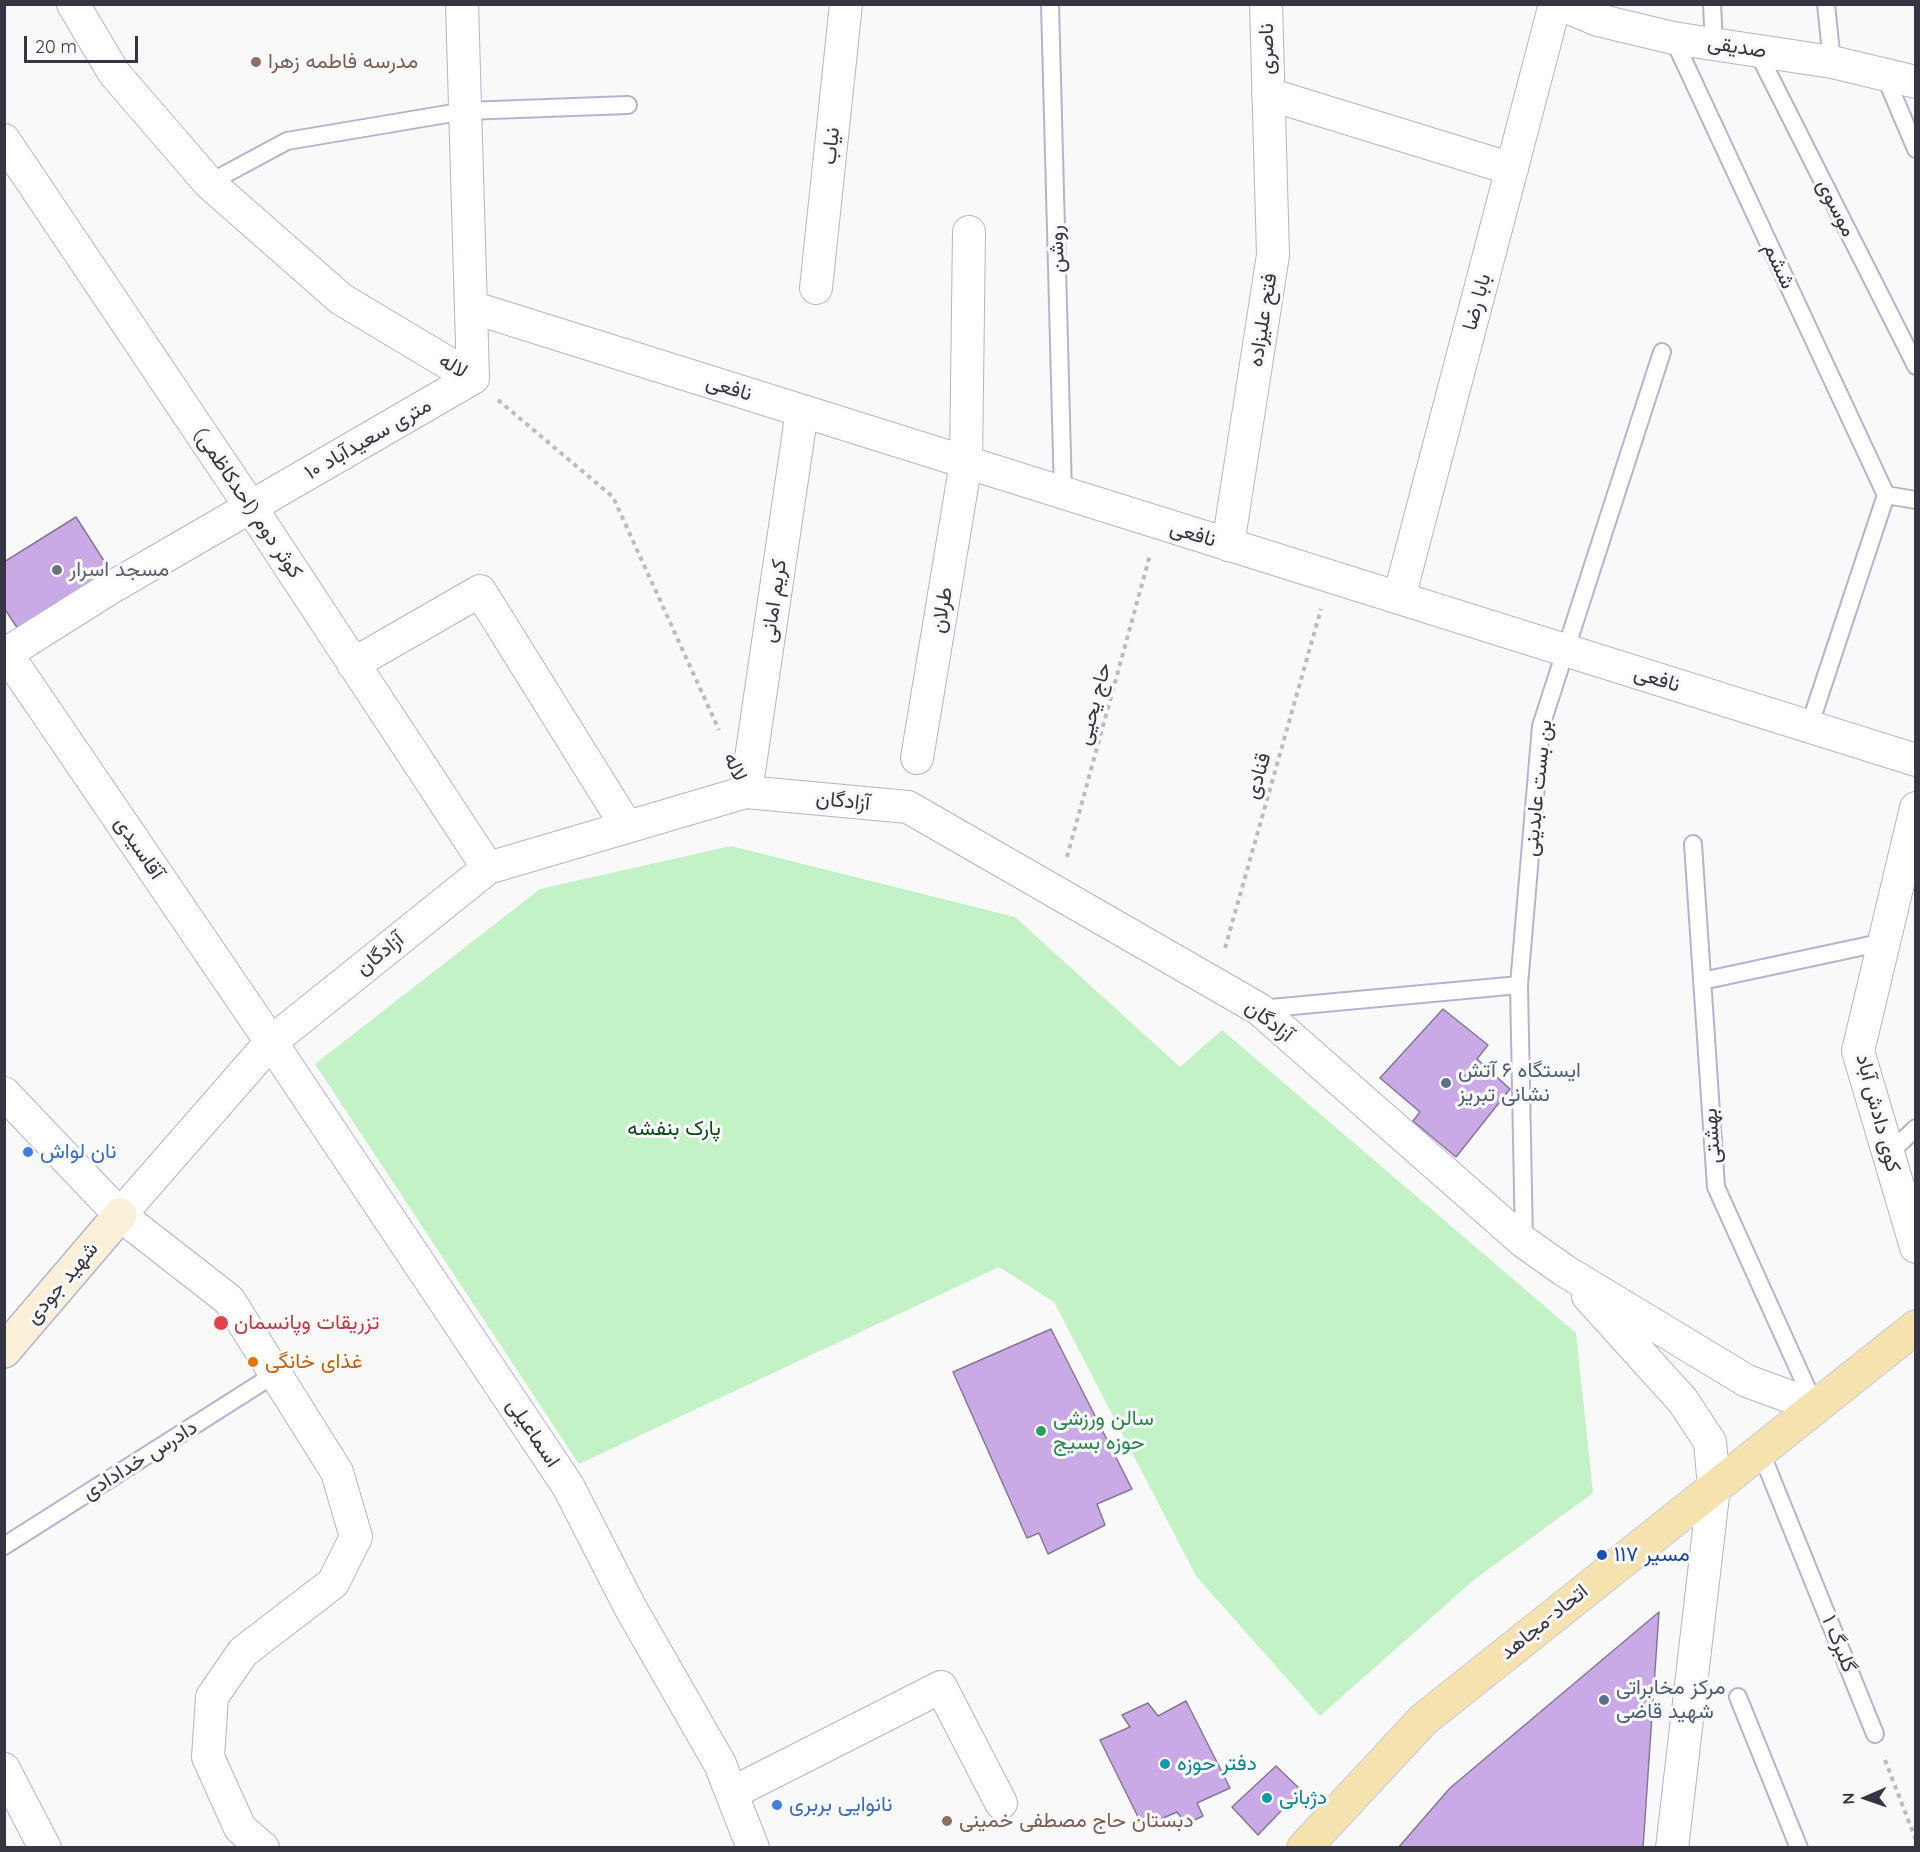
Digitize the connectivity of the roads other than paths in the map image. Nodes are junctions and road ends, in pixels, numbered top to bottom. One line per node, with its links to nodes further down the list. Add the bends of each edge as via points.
1 (73, 4): 22 (street, لاله, via 114,73)
2 (462, 4): 18 (street)
3 (846, 4): 24 (street, نیاب)
4 (1050, 4): 31 (lane, روشن)
5 (1266, 4): 16 (street, ناصری)
6 (1555, 4): 21 (street, بابا رضا)
7 (1560, 4): 10 (street, صدیقی, via 1598,20)
8 (1712, 4): 11 (lane)
9 (1826, 4): 13 (lane)
10 (1673, 38): 11 (street, صدیقی); 32 (lane, ششم)
11 (1714, 44): 12 (street, صدیقی)
12 (1757, 51): 13 (street, صدیقی); 27 (lane, موسوی)
13 (1832, 62): 14 (street, صدیقی)
14 (1884, 74): 15 (street, صدیقی); 20 (lane)
15 (1916, 82)
16 (1268, 94): 21 (street); 35 (street, فتح علیزاده, via 1273,255)
17 (628, 105): 18 (lane)
18 (465, 111): 22 (lane, via 287,141); 25 (street)
19 (4, 140): 34 (street, کوثر دوم (احدکاظمی))
20 (1916, 149)
21 (1512, 169): 36 (street, بابا رضا)
22 (209, 183): 28 (street, لاله, via 341,299)
23 (969, 232): 30 (street)
24 (816, 288)
25 (471, 307): 28 (street); 29 (street, نافعی)
26 (1662, 352): 37 (lane, بن بست عابدینی)
27 (1916, 366)
28 (473, 378): 34 (street, ۱۰ متری سعیدآباد)
29 (802, 411): 30 (street, نافعی); 43 (street, کریم امانی)
30 (966, 462): 31 (street, نافعی); 41 (street, طرلان)
31 (1063, 493): 35 (street, نافعی)
32 (1886, 495): 33 (lane); 40 (lane)
33 (1916, 500)
34 (250, 506): 38 (street, ۱۰ متری سعیدآباد); 39 (street, کوثر دوم (احدکاظمی))
35 (1228, 544): 36 (street, نافعی)
36 (1399, 598): 37 (street, نافعی)
37 (1566, 650): 40 (street, نافعی); 50 (lane, بن بست عابدینی, via 1541,726)
38 (5, 653): 52 (street, آقاسیدی)
39 (353, 664): 45 (street, via 480,591); 47 (street, کوثر دوم (احدکاظمی))
40 (1809, 727): 42 (street, نافعی)
41 (917, 758)
42 (1916, 760)
43 (746, 792): 45 (street, آزادگان); 51 (street, آزادگان, via 908,807)
44 (1916, 808): 48 (street, کوی دادش آباد)
45 (627, 827): 47 (street, آزادگان)
46 (1693, 844): 49 (lane, بهشتی)
47 (488, 868): 52 (street, آزادگان)
48 (1884, 942): 49 (lane); 55 (street, کوی دادش آباد, via 1858,1051)
49 (1702, 981): 63 (lane, بهشتی, via 1716,1187)
50 (1519, 986): 51 (lane); 57 (lane, بن بست عابدینی)
51 (1259, 1009): 57 (street, آزادگان)
52 (271, 1042): 56 (street, آزادگان); 70 (street, اسماعیلی, via 568,1486 630,1607 720,1764)
53 (4, 1093): 56 (street)
54 (1916, 1128): 55 (lane)
55 (1888, 1154): 58 (street, کوی دادش آباد)
56 (120, 1215): 61 (street, شهید جودی); 62 (street, via 229,1300)
57 (1524, 1242): 59 (street, آزادگان)
58 (1916, 1248)
59 (1565, 1271): 63 (street, via 1747,1381); 65 (street, via 1683,1401 1710,1442)
60 (1914, 1331): 63 (main road, اتحاد-مجاهد)
61 (4, 1351)
62 (275, 1374): 66 (lane, دادرس خدادادی); 73 (street, via 338,1472 356,1537 333,1583 243,1652 212,1698 208,1757 240,1828)
63 (1815, 1406): 64 (main road, اتحاد-مجاهد)
64 (1760, 1450): 65 (main road, اتحاد-مجاهد); 68 (lane, گلبرگ ۱)
65 (1714, 1487): 75 (main road, اتحاد-مجاهد, via 1423,1719); 76 (street)
66 (4, 1546)
67 (1738, 1697): 77 (lane)
68 (1875, 1734)
69 (4, 1769): 72 (street)
70 (732, 1794): 71 (street, via 941,1688); 74 (street, اسماعیلی)
71 (1001, 1803)
72 (45, 1848)
73 (263, 1848)
74 (753, 1848)
75 (1304, 1848)
76 (1672, 1848)
77 (1799, 1848)

